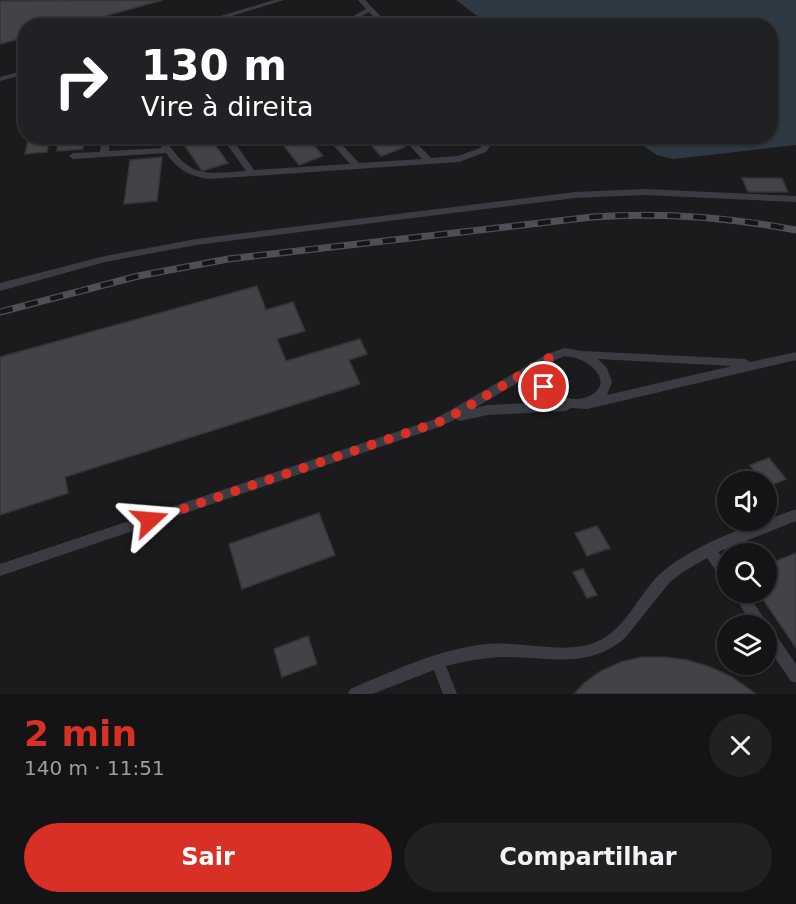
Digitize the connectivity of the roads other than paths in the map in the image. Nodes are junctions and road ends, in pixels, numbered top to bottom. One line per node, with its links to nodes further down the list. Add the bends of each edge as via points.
1 (281, 0): 4 (lane)
2 (361, 0): 3 (lane)
3 (370, 9): 5 (lane); 6 (lane)
4 (218, 18)
5 (354, 18)
6 (379, 18)
7 (18, 74): 8 (lane)
8 (0, 79)
9 (105, 144): 16 (lane)
10 (164, 144): 15 (lane)
11 (231, 144): 20 (lane)
12 (336, 144): 19 (lane)
13 (413, 144): 18 (lane)
14 (489, 144): 18 (lane, via 476,154 459,159)
15 (168, 150): 16 (lane); 20 (lane, via 182,169 195,174)
16 (104, 154): 17 (lane)
17 (73, 156)
18 (429, 161): 19 (lane)
19 (357, 166): 20 (lane)
20 (252, 173)
21 (796, 199): 22 (lane, via 645,192 568,196 185,244 97,261)
22 (0, 287)
23 (575, 353): 24 (lane, via 726,363); 25 (lane); 26 (lane, via 594,360 607,381 602,396)
24 (791, 357): 26 (lane)
25 (549, 358): 26 (lane, via 541,371 544,387 557,400); 27 (lane, via 459,412)
26 (582, 405): 27 (lane, via 488,410)
27 (428, 425): 31 (lane)
28 (796, 515): 29 (lane)
29 (710, 551): 30 (lane); 33 (lane, via 692,558 665,578 623,631 600,648 569,654 491,651)
30 (717, 561)
31 (0, 570)
32 (777, 649): 34 (lane)
33 (437, 661): 35 (lane); 36 (lane)
34 (796, 676)
35 (355, 694)
36 (450, 694)

